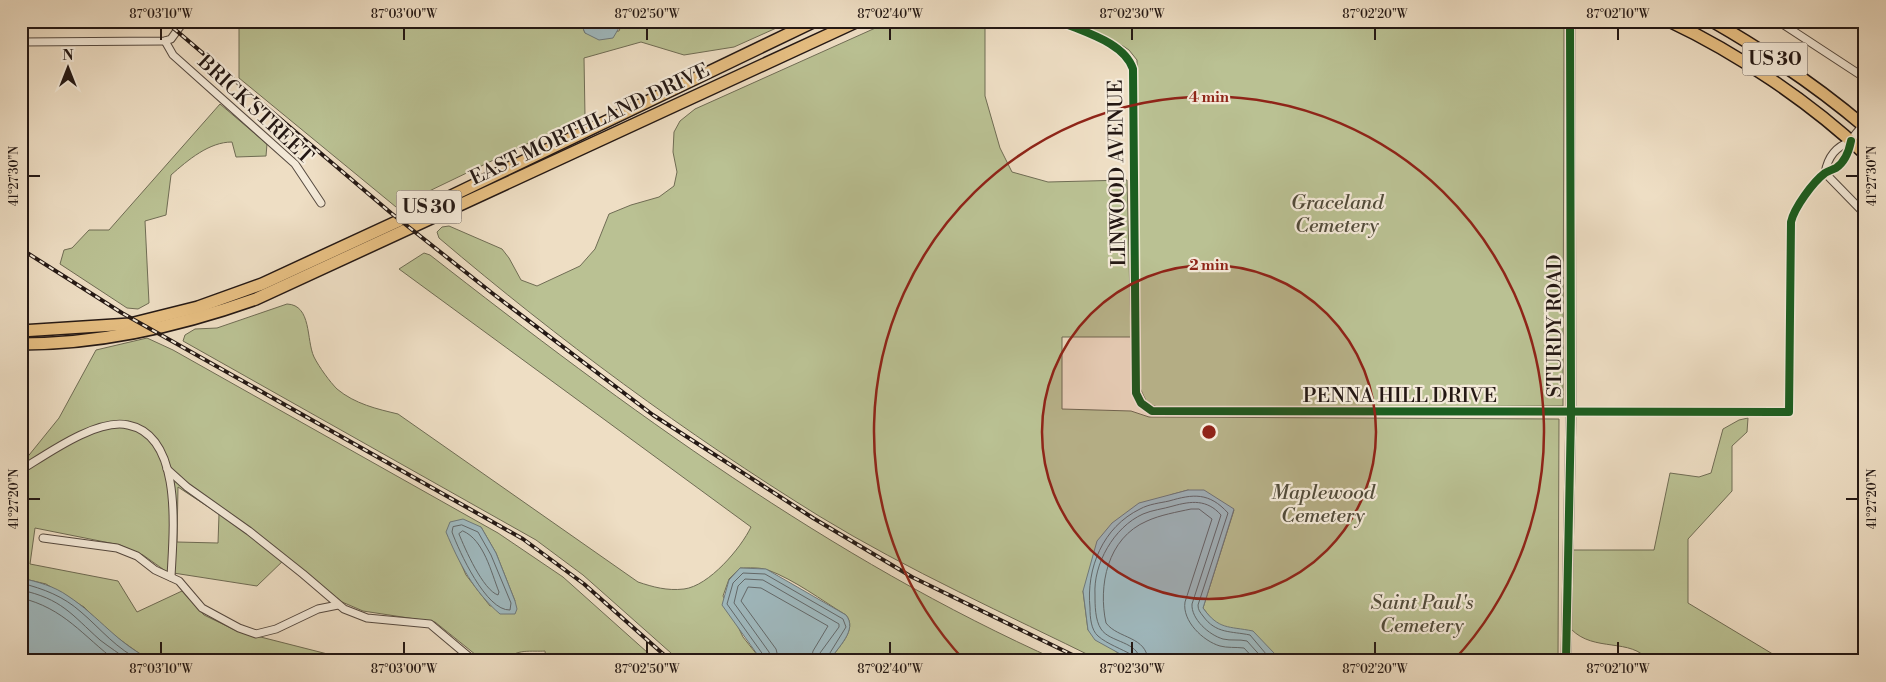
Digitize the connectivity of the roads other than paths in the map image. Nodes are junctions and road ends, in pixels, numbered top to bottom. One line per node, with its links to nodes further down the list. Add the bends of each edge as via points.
1 (184, 21): 10 (street, via 171,39)
2 (815, 21): 20 (highway, EAST MORTHLAND DRIVE / US 30, via 262,284 198,307 130,324)
3 (858, 21): 21 (highway, EAST MORTHLAND DRIVE / US 30, via 256,299 202,318 136,333 71,342)
4 (1059, 21): 19 (street, LINWOOD AVENUE, via 1118,49 1133,69)
5 (1570, 21): 22 (street, STURDY ROAD)
6 (1669, 21): 14 (highway, US 30, via 1765,77)
7 (1713, 21): 9 (highway, US 30)
8 (1778, 21): 12 (street)
9 (1731, 27): 13 (highway, US 30)
10 (165, 41): 11 (street); 17 (street, BRICK STREET, via 173,56 295,164)
11 (21, 42)
12 (1865, 78)
13 (1864, 125): 14 (street)
14 (1851, 141): 15 (highway, US 30); 16 (street, via 1849,152 1837,167); 16 (street, via 1839,146 1827,161)
15 (1865, 154)
16 (1825, 173): 18 (street); 22 (street, PENNA HILL DRIVE, via 1800,201 1791,222 1789,412)
17 (322, 203)
18 (1865, 214)
19 (1136, 278): 22 (street, PENNA HILL DRIVE, via 1136,393 1141,403 1152,412)
20 (21, 331)
21 (21, 344)
22 (1571, 413): 29 (street, STURDY ROAD)
23 (167, 469): 24 (street, via 161,450 147,433 128,424 87,432); 26 (street, via 175,514); 27 (street)
24 (21, 470)
25 (43, 538): 26 (street, via 117,548)
26 (171, 577): 27 (street, via 179,581 202,608 256,634 276,630 318,609)
27 (338, 605): 28 (street, via 367,618 430,624)
28 (474, 661)
29 (1566, 661)

